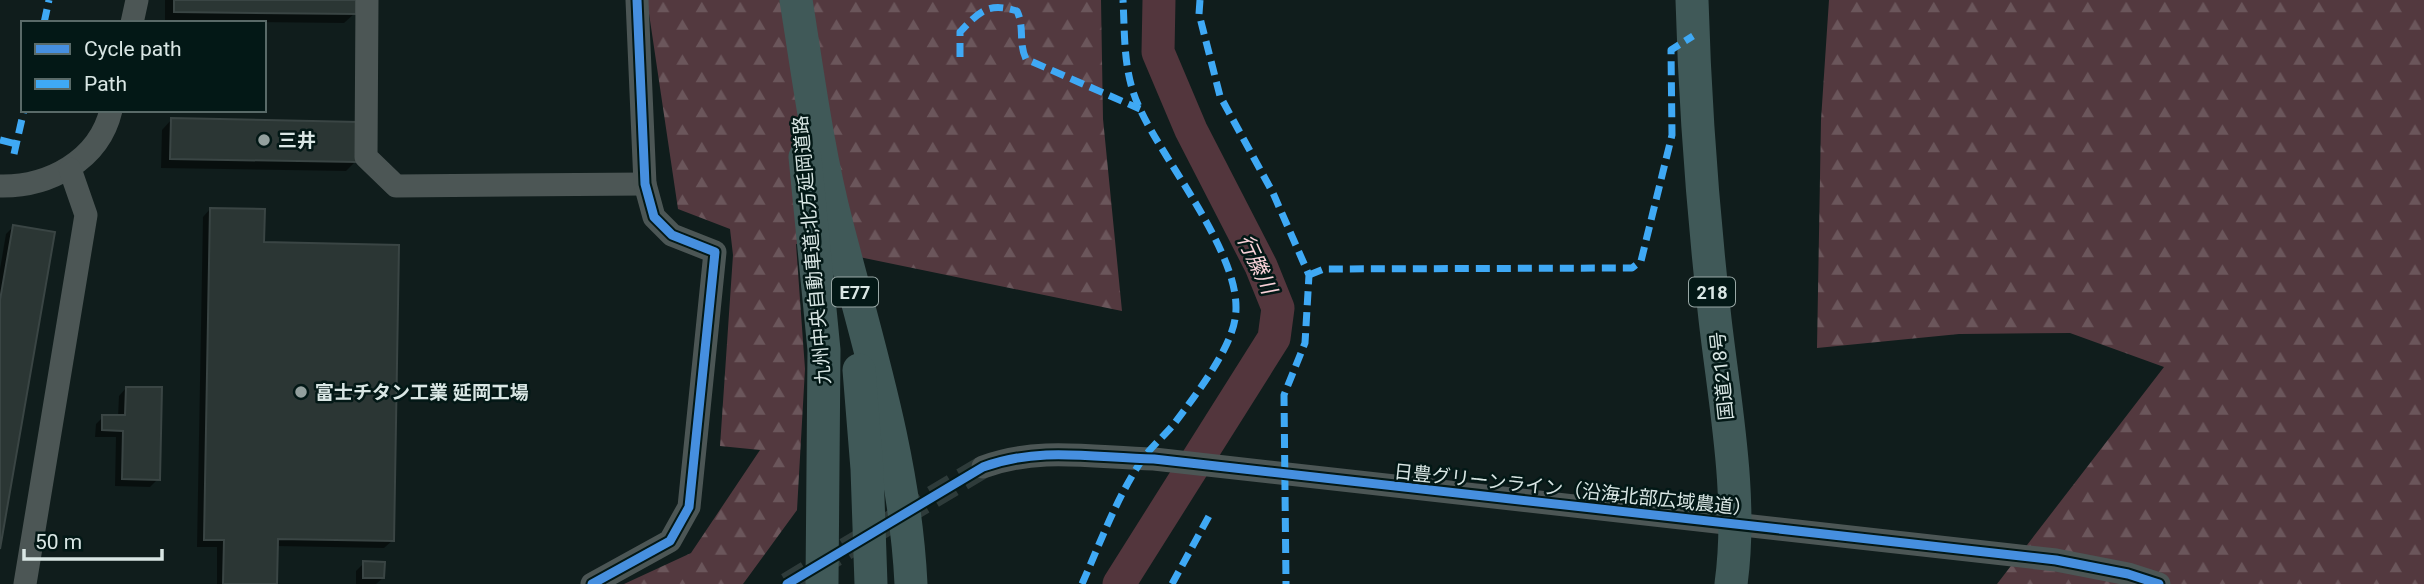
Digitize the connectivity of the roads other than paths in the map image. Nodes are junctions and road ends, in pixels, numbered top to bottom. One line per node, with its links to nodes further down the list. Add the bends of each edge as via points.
1 (137, 0): 7 (street)
2 (367, 0): 10 (street, via 366,157 396,186)
3 (636, 0): 10 (street)
4 (791, 0): 12 (highway, 九州中央自動車道;北方延岡道路 / E77)
5 (796, 0): 12 (highway, 九州中央自動車道;北方延岡道路 / E77)
6 (1692, 0): 20 (highway, 国道218号 / 218, via 1696,123 1733,482)
7 (132, 21)
8 (110, 112): 9 (street, via 90,150)
9 (70, 169): 11 (street, via 27,187); 14 (street, via 86,215)
10 (645, 184): 15 (street, via 654,217 672,235 715,252 689,507 670,541)
11 (0, 186)
12 (824, 232): 16 (highway); 17 (highway, 九州中央自動車道;北方延岡道路 / E77); 18 (highway, via 863,403); 19 (highway, 九州中央自動車道;北方延岡道路 / E77, via 892,432 904,499)
13 (983, 467): 21 (street, 日豊グリーンライン（沿海北部広域農道）, via 1007,459 1063,453 1154,459 2056,560)
14 (25, 584)
15 (592, 584)
16 (808, 584)
17 (822, 584)
18 (871, 584)
19 (911, 584)
20 (1731, 584)
21 (2159, 584)

